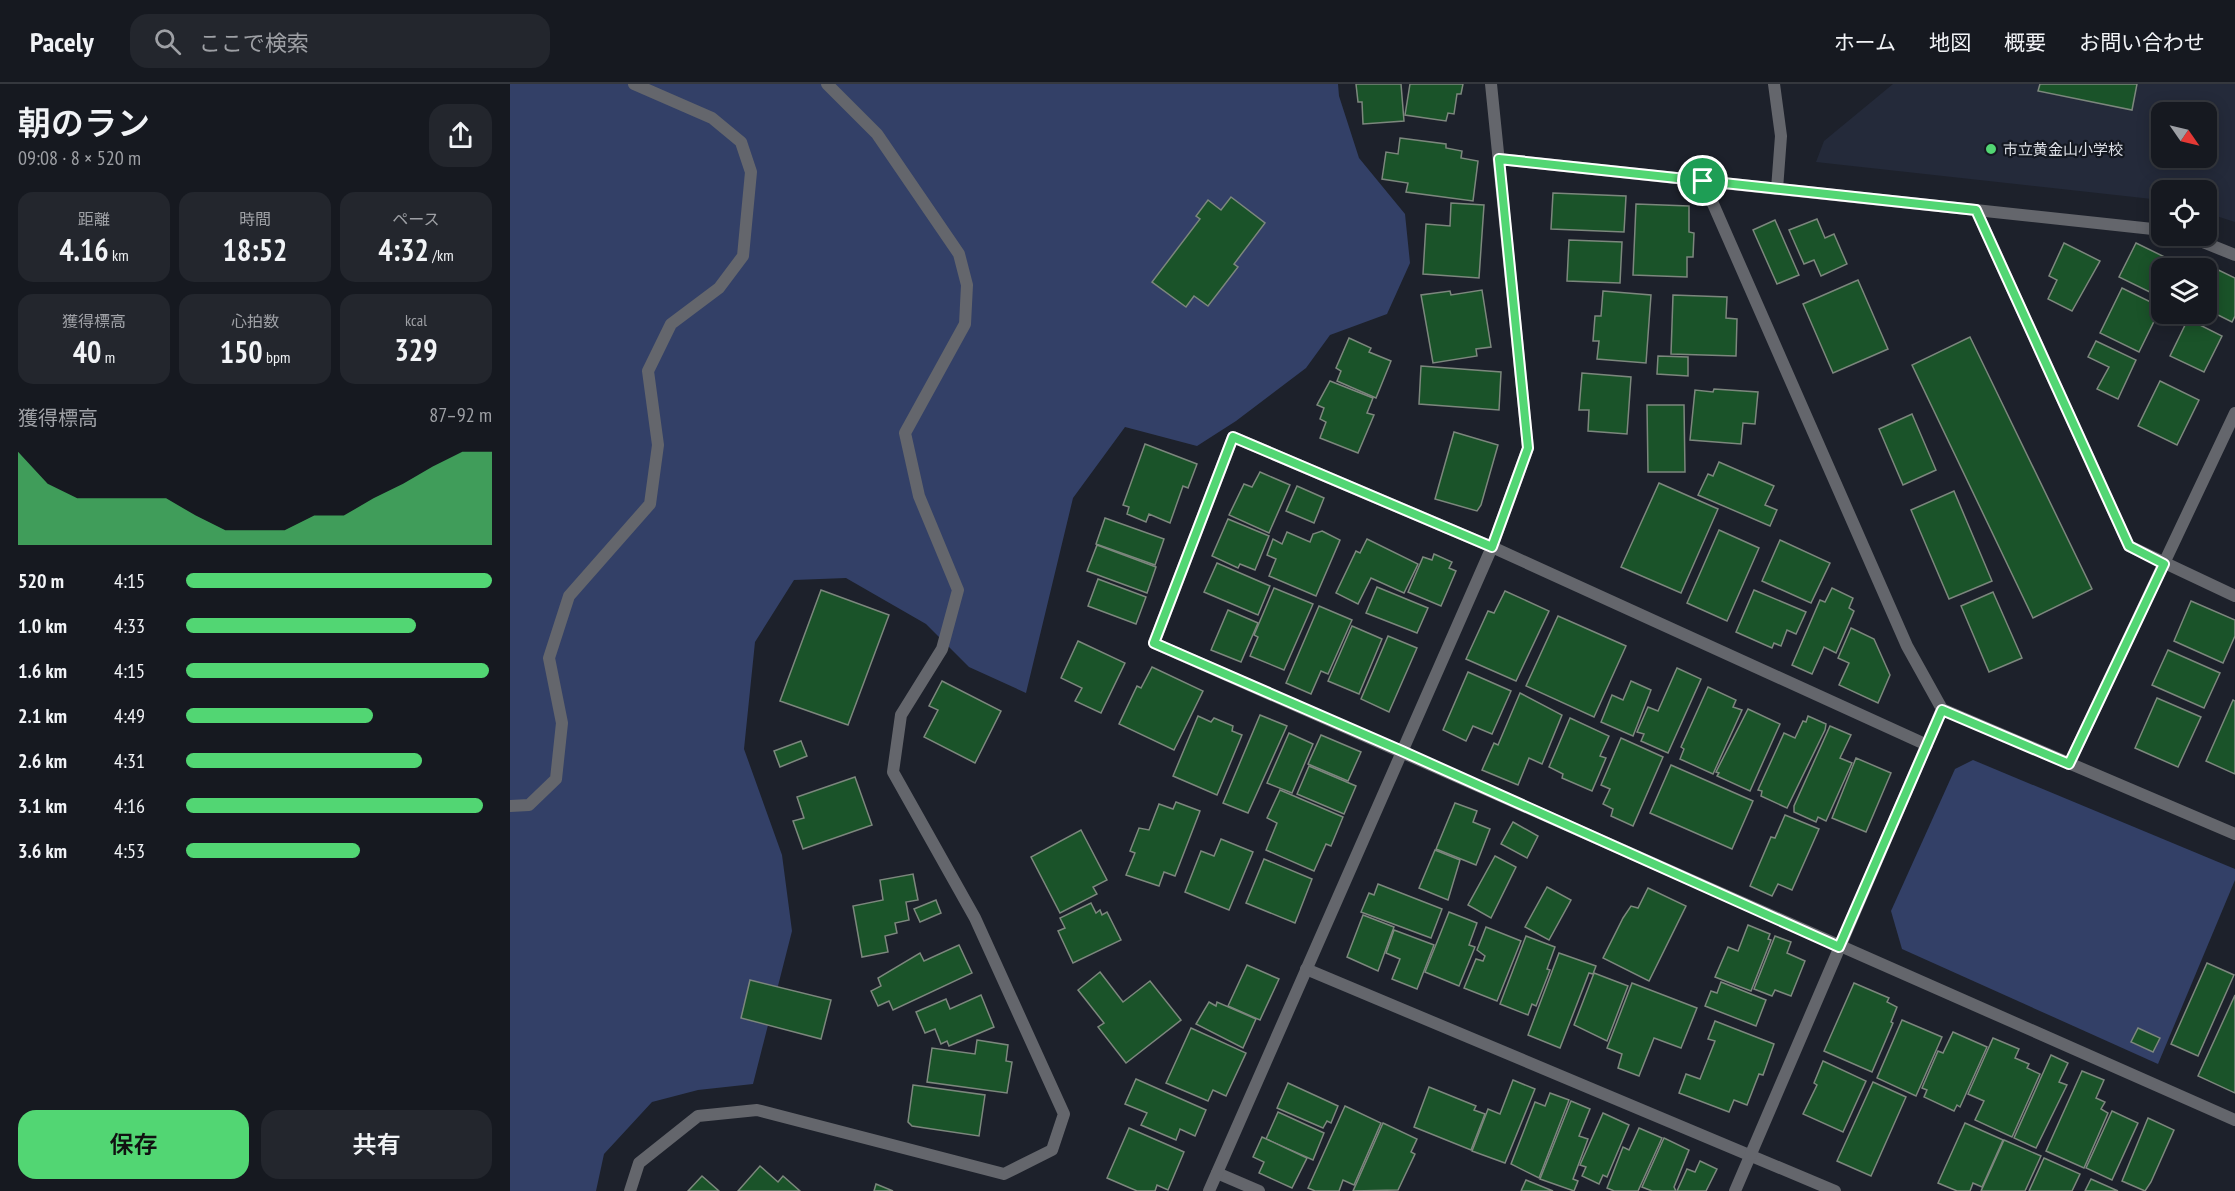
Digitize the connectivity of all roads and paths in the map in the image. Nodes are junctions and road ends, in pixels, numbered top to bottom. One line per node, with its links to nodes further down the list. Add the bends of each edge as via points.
1 (634, 84): 20 (street, via 712,118 741,142 751,172 743,256 718,288 671,324 648,371 658,445 650,504 569,596 549,658 562,723 556,779 529,805)
2 (827, 84): 27 (street, via 878,135 959,254 967,285 964,324 906,433 920,496 958,590 942,649 901,715 892,772 975,918 1064,1114 1052,1150 1004,1174 758,1110 698,1116 639,1163)
3 (1491, 84): 5 (street)
4 (1774, 84): 7 (street, via 1781,136)
5 (1499, 159): 6 (street); 13 (street, via 1528,448)
6 (1703, 181): 7 (street); 16 (street, via 1907,646)
7 (1777, 189): 8 (street)
8 (1976, 210): 9 (street); 14 (street, via 2129,546)
9 (2151, 229)
10 (2213, 246): 11 (street)
11 (2235, 255)
12 (2235, 413): 14 (street)
13 (1492, 547): 17 (street); 18 (street); 18 (street, via 1233,437 1154,643)
14 (2164, 564): 15 (street); 19 (street)
15 (2235, 596)
16 (1942, 710): 17 (street); 19 (street)
17 (1927, 745): 22 (street)
18 (1402, 751): 22 (street); 23 (street)
19 (2069, 764): 21 (street)
20 (510, 806)
21 (2235, 834)
22 (1839, 947): 24 (street); 25 (street)
23 (1306, 969): 25 (street); 26 (street)
24 (2235, 1120)
25 (1751, 1154): 30 (street); 31 (street)
26 (1216, 1173): 28 (street); 29 (street)
27 (630, 1191)
28 (1209, 1191)
29 (1259, 1191)
30 (1735, 1191)
31 (1835, 1191)

